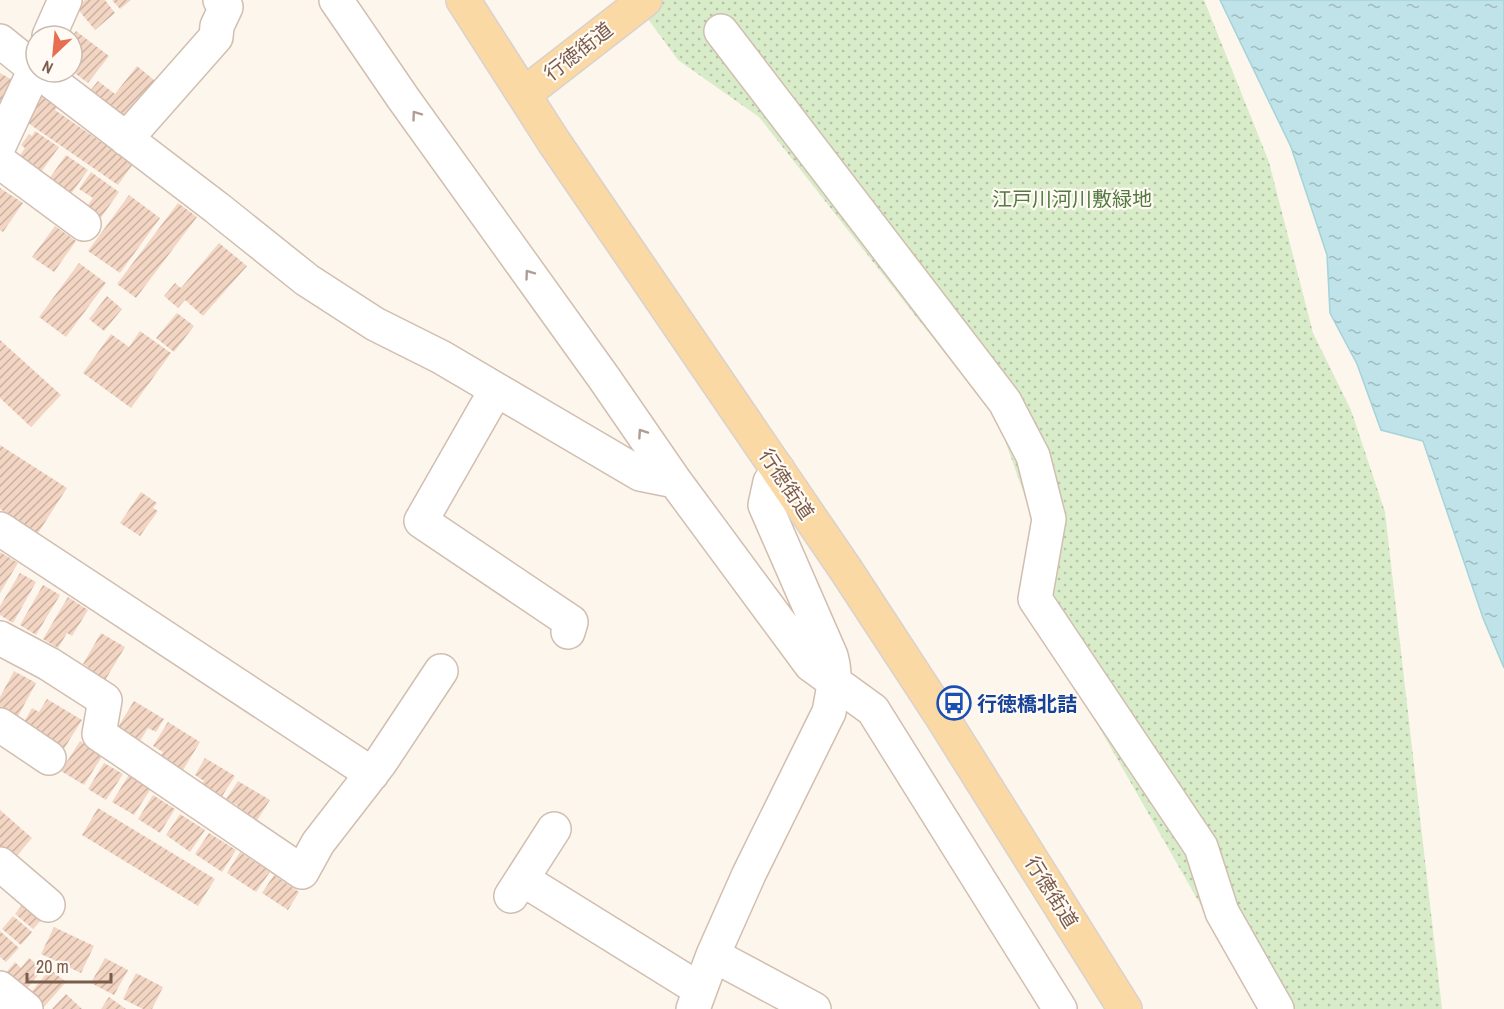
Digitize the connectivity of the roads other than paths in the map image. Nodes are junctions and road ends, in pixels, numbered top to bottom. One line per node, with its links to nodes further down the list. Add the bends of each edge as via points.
1 (65, 0): 6 (street)
2 (220, 0): 13 (street, via 226,7 216,37)
3 (336, 0): 19 (street, one-way to 3)
4 (463, 0): 12 (main road)
5 (645, 0): 12 (main road, 行徳街道)
6 (55, 24)
7 (721, 31): 38 (street, via 1005,402 1033,456 1049,519 1035,599 1201,847 1222,912)
8 (0, 41): 9 (street)
9 (24, 59)
10 (30, 84): 14 (street)
11 (56, 84): 13 (street)
12 (524, 93): 18 (main road, 行徳街道)
13 (126, 139): 17 (street, via 307,280 375,324)
14 (0, 144)
15 (0, 162): 16 (street)
16 (84, 224)
17 (496, 390): 19 (street, via 639,474); 21 (street, via 421,520 571,622)
18 (778, 470): 24 (street, via 770,482 765,505 831,656); 37 (main road, 行徳街道, via 936,707)
19 (675, 481): 24 (street, via 811,665)
20 (0, 529): 27 (street)
21 (568, 632)
22 (0, 638): 27 (street, via 105,700 99,734 302,872 318,843)
23 (441, 671): 27 (street)
24 (835, 684): 31 (street, via 829,712); 36 (street, via 873,710)
25 (0, 725): 26 (street)
26 (50, 758)
27 (372, 774)
28 (539, 837): 33 (street, via 516,888)
29 (0, 864): 30 (street)
30 (48, 905)
31 (713, 955): 33 (street); 35 (street)
32 (0, 988): 34 (street)
33 (696, 999)
34 (26, 1009)
35 (814, 1009)
36 (1060, 1009)
37 (1125, 1009)
38 (1277, 1009)

